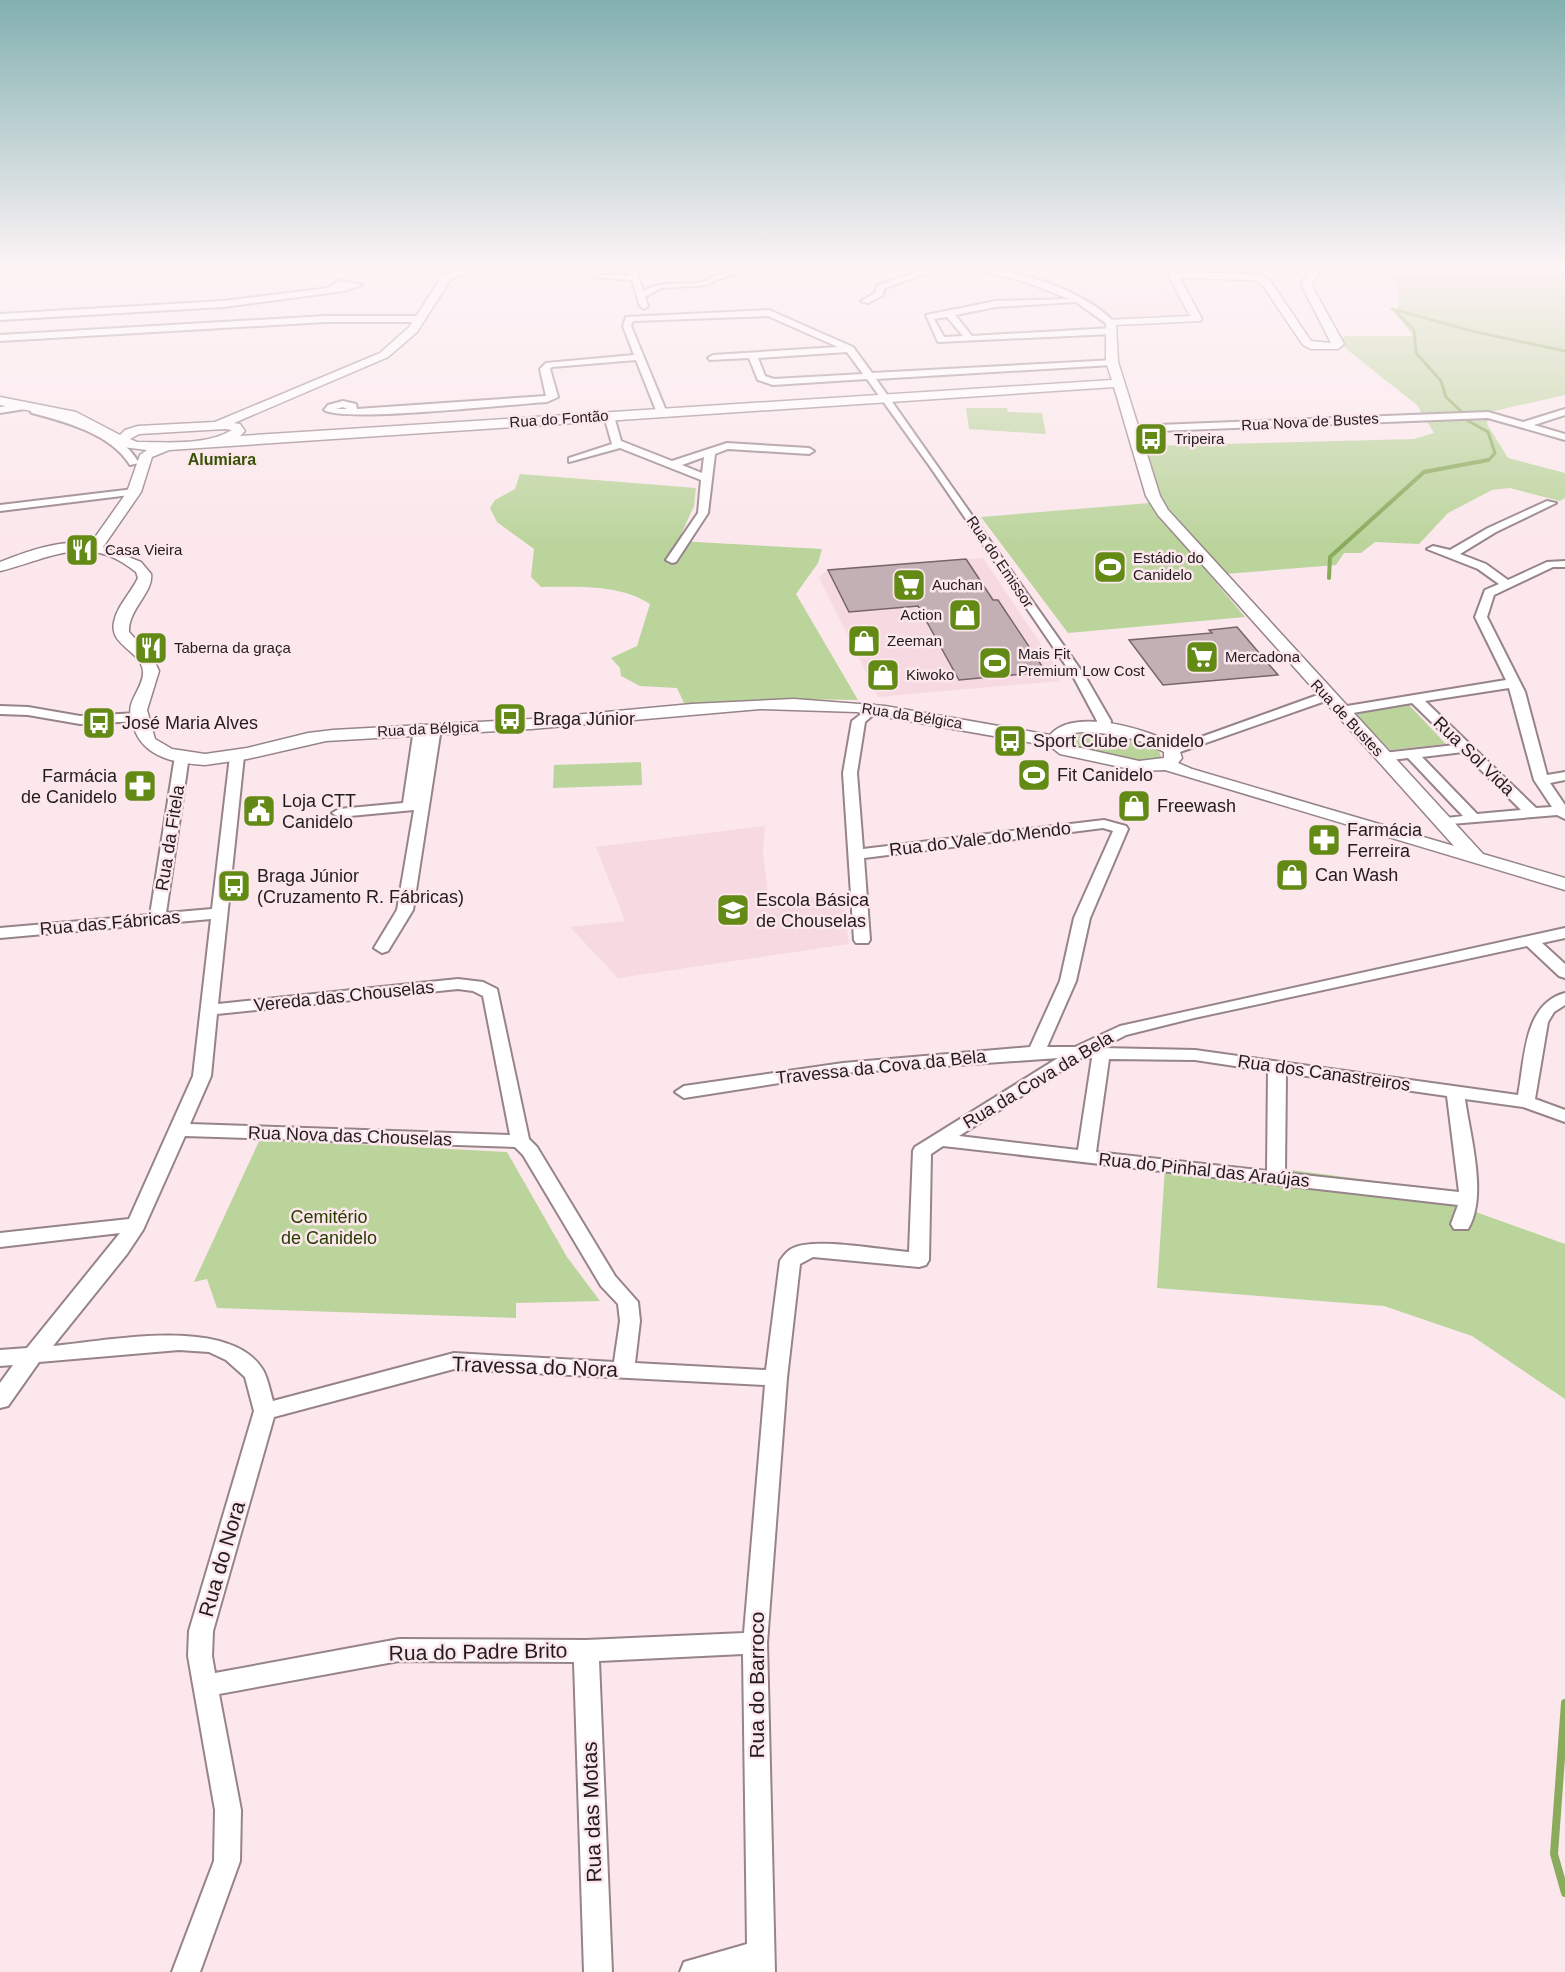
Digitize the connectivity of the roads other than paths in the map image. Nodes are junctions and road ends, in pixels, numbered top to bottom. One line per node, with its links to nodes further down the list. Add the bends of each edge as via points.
1 (372, 360): 16 (main road)
2 (606, 360): 13 (street, via 549,365 545,369 553,397 547,399)
3 (641, 360): 14 (street)
4 (754, 360): 7 (street, via 761,378 773,382)
5 (859, 360): 7 (street, Rua do Emissor)
6 (1112, 362): 7 (street); 8 (main road, Rua de Bustes)
7 (871, 376): 9 (street, Rua do Emissor)
8 (1119, 383): 9 (main road, Rua do Fontão); 22 (main road, Rua de Bustes)
9 (887, 398): 14 (main road, Rua do Fontão); 52 (street, Rua do Emissor, via 1093,699)
10 (0, 401): 11 (main road)
11 (22, 406): 12 (street); 23 (main road, via 72,415); 30 (street, via 67,418 128,452)
12 (0, 410)
13 (352, 410)
14 (662, 412): 17 (main road, Rua do Fontão)
15 (1565, 412): 19 (street)
16 (248, 414): 18 (main road); 21 (main road)
17 (609, 416): 25 (main road, Rua do Fontão); 27 (street, via 617,443)
18 (218, 425): 20 (main road); 21 (main road, Rua do Fontão)
19 (1524, 425): 22 (street, Rua Nova de Bustes, via 1488,415); 24 (street, Rua Nova de Bustes)
20 (145, 429): 23 (main road); 30 (main road, via 124,436)
21 (237, 429): 25 (main road, Rua do Fontão); 26 (main road, via 228,438)
22 (1132, 429): 45 (main road, Rua de Bustes, via 1153,496 1163,512)
23 (103, 430): 30 (main road)
24 (1562, 434)
25 (286, 436): 26 (main road, Rua do Fontão)
26 (203, 442): 30 (main road)
27 (621, 444): 31 (street); 32 (street)
28 (710, 451): 29 (street, via 727,446); 32 (street); 33 (street)
29 (808, 451)
30 (136, 452): 34 (main road)
31 (573, 460)
32 (674, 464): 33 (street)
33 (706, 478): 40 (street, via 703,513)
34 (134, 492): 36 (street); 37 (main road)
35 (1551, 503): 39 (street, via 1492,530)
36 (0, 508)
37 (96, 547): 42 (main road, via 55,548); 50 (main road, via 144,571 143,585 131,597 121,628 122,636 146,660 151,672 140,704)
38 (1433, 549): 39 (street)
39 (1452, 554): 43 (street, via 1498,576)
40 (672, 560)
41 (1565, 564): 43 (street, via 1551,564)
42 (0, 567)
43 (1506, 584): 44 (street, via 1489,593 1481,617)
44 (1514, 683): 46 (street); 61 (street)
45 (1326, 696): 49 (main road, Rua de Bustes); 58 (street)
46 (1415, 699): 49 (street); 54 (street, Rua Sol Vida)
47 (873, 709): 51 (main road, Rua da Bélgica, via 763,704 545,723); 53 (main road, Rua da Bélgica); 67 (street, via 859,721 850,773)
48 (0, 710): 50 (street, via 80,720)
49 (1341, 711): 59 (main road, Rua de Bustes)
50 (140, 717): 56 (main road, Rua da Bélgica, via 148,741 164,752)
51 (427, 728): 57 (main road, Rua da Bélgica, via 310,738); 63 (street, via 410,807); 76 (street, via 405,910)
52 (1104, 729): 53 (main road, Rua da Bélgica, via 1074,727 1060,733); 58 (main road, Rua da Bélgica, via 1150,738)
53 (1056, 741): 58 (main road, Rua da Bélgica, via 1066,750 1126,764 1149,767)
54 (1466, 748): 55 (street); 64 (street, Rua Sol Vida)
55 (1411, 754): 59 (street); 65 (street)
56 (182, 756): 57 (main road, Rua da Bélgica); 71 (street, Rua da Fitela)
57 (237, 756): 70 (street)
58 (1170, 757): 68 (main road, Rua da Bélgica, via 1186,773)
59 (1383, 757): 66 (main road, Rua de Bustes)
60 (1565, 776): 61 (street)
61 (1541, 780): 62 (street)
62 (1563, 812): 64 (street)
63 (339, 813)
64 (1533, 813): 65 (street)
65 (1474, 819): 66 (street)
66 (1444, 822): 68 (main road, Rua de Bustes)
67 (856, 854): 74 (street); 82 (street, Rua do Vale do Mendo, via 1104,824 1121,829 1082,918 1068,981)
68 (1476, 858): 69 (main road, Rua da Bélgica)
69 (1565, 884)
70 (221, 913): 71 (street, Rua das Fábricas); 80 (street)
71 (157, 919): 72 (street, Rua das Fábricas)
72 (0, 933)
73 (1565, 933): 75 (street, Rua da Cova da Bela)
74 (862, 940)
75 (1531, 941): 77 (street); 83 (street, Rua da Cova da Bela, via 1183,1015 1120,1031)
76 (382, 948)
77 (1565, 973)
78 (1565, 998): 79 (street)
79 (1547, 1009): 81 (street); 88 (street, via 1540,1022)
80 (210, 1011): 90 (street, via 202,1076); 92 (street, Vereda das Chouselas, via 458,984 477,986 491,993)
81 (1565, 1014)
82 (1036, 1052): 83 (street, Travessa da Cova da Bela); 86 (street, Travessa da Cova da Bela, via 855,1066)
83 (1079, 1052): 84 (street, Rua dos Canastreiros); 91 (street, Rua da Cova da Bela)
84 (1101, 1053): 85 (street, Rua dos Canastreiros, via 1195,1055); 93 (street)
85 (1277, 1067): 87 (street, Rua dos Canastreiros); 94 (street)
86 (684, 1092)
87 (1455, 1092): 88 (street, Rua dos Canastreiros); 95 (street)
88 (1526, 1102): 89 (street, Rua dos Canastreiros)
89 (1565, 1116)
90 (179, 1130): 92 (street, Rua Nova das Chouselas); 97 (street)
91 (939, 1140): 93 (street, Rua do Pinhal das Araújas); 102 (street, Rua da Cova da Bela, via 922,1151 919,1260 813,1250 799,1253 790,1262)
92 (520, 1141): 101 (street, via 530,1151 608,1281 628,1302 630,1321)
93 (1086, 1157): 94 (street, Rua do Pinhal das Araújas)
94 (1276, 1178): 95 (street, Rua do Pinhal das Araújas)
95 (1469, 1200): 96 (street)
96 (1461, 1224)
97 (136, 1225): 98 (street); 99 (street)
98 (0, 1240)
99 (32, 1357): 100 (street); 103 (street); 104 (street, via 178,1342 212,1345 233,1355 254,1373)
100 (0, 1358)
101 (623, 1370): 102 (street, Travessa do Nora); 104 (street, Travessa do Nora, via 454,1360)
102 (775, 1388): 105 (street, Rua do Barroco)
103 (0, 1400)
104 (265, 1411): 107 (street, Rua do Nora, via 201,1630)
105 (755, 1643): 106 (street, Rua do Padre Brito); 108 (street, Rua do Barroco)
106 (586, 1651): 107 (street, Rua do Padre Brito, via 399,1650); 110 (street, Rua das Motas)
107 (205, 1686): 109 (street, Rua do Nora, via 228,1809 227,1861)
108 (760, 1964): 111 (street)
109 (186, 1972)
110 (598, 1972)
111 (694, 1972)

